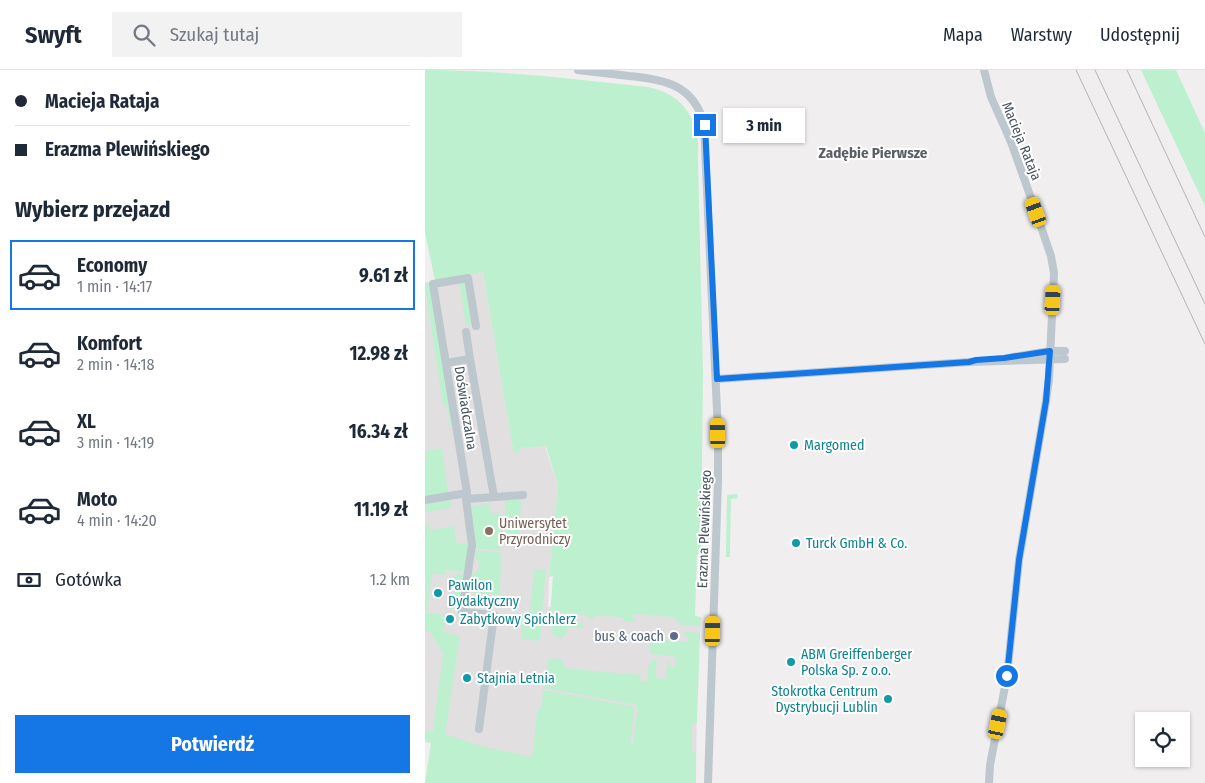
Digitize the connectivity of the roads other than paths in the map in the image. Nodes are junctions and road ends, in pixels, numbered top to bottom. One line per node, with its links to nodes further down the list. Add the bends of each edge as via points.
1 (578, 70): 9 (street, Erazma Plewińskiego, via 665,81 686,93 700,111 706,139)
2 (984, 70): 5 (street, Macieja Rataja, via 991,97 1011,142 1051,256 1054,273)
3 (476, 326): 8 (street, Doświadczalna, via 468,278 433,284)
4 (466, 332): 7 (street)
5 (1049, 355): 6 (street); 9 (street); 16 (street, Macieja Rataja, via 1046,401 1019,560 1007,676)
6 (1065, 355)
7 (470, 359): 8 (street); 12 (street)
8 (446, 363): 11 (street, Doświadczalna)
9 (717, 379): 15 (street, Erazma Plewińskiego, via 718,481)
10 (523, 495): 12 (street)
11 (467, 496): 12 (street); 13 (street); 14 (street, Doświadczalna, via 472,545 462,612 494,615)
12 (494, 497)
13 (425, 500)
14 (479, 729)
15 (708, 783)
16 (989, 783)

